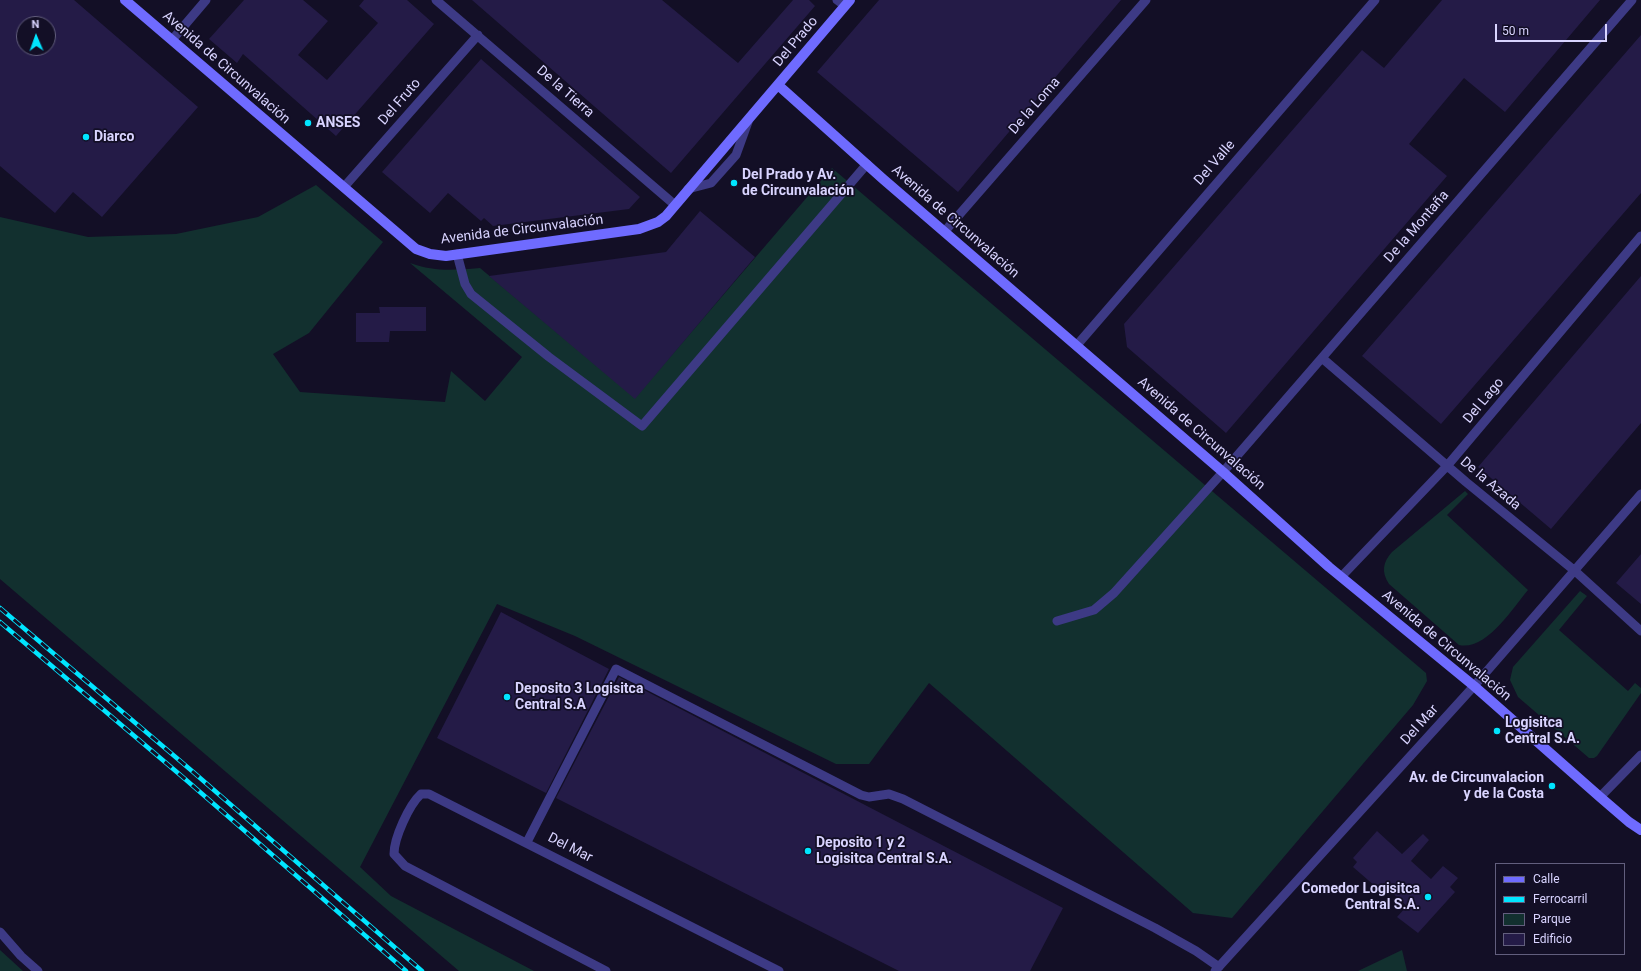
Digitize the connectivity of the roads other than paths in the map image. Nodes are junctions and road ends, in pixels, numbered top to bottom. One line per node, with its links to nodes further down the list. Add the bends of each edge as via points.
1 (125, 0): 9 (street, Avenida de Circunvalación)
2 (206, 0): 9 (lane)
3 (436, 0): 8 (lane, De la Tierra)
4 (1146, 0): 14 (lane, De la Loma)
5 (1375, 0): 17 (lane, Del Valle)
6 (1632, 0): 18 (lane, De la Montaña)
7 (844, 2): 10 (street, Del Prado)
8 (478, 36): 12 (lane, Del Fruto); 13 (lane, De la Tierra)
9 (172, 40): 12 (street, Avenida de Circunvalación)
10 (778, 85): 11 (street, Avenida de Circunvalación); 13 (street, Avenida de Circunvalación)
11 (867, 164): 14 (street, Avenida de Circunvalación); 16 (lane, via 642,426 549,357 471,294 465,284)
12 (344, 187): 16 (street, Avenida de Circunvalación, via 416,249 430,254)
13 (675, 205): 16 (street, Avenida de Circunvalación, via 658,222 639,229)
14 (945, 231): 17 (street, Avenida de Circunvalación)
15 (1641, 236): 19 (lane, Del Lago)
16 (456, 254)
17 (1077, 345): 20 (street, Avenida de Circunvalación)
18 (1322, 358): 19 (lane, De la Azada); 20 (lane, De la Montaña)
19 (1447, 466): 22 (lane, De la Azada); 23 (lane, Del Lago)
20 (1223, 472): 23 (street, Avenida de Circunvalación); 24 (lane, De la Montaña, via 1114,593 1094,610)
21 (1641, 494): 22 (lane, Del Mar)
22 (1575, 572): 25 (lane, De la Azada); 26 (lane, Del Mar)
23 (1341, 577): 26 (street, Avenida de Circunvalación)
24 (1057, 621)
25 (1641, 631)
26 (1474, 686): 28 (street, Avenida de Circunvalación); 32 (lane, Del Mar)
27 (1641, 756): 28 (lane)
28 (1600, 797): 29 (street, Avenida de Circunvalación)
29 (1641, 830)
30 (526, 842): 32 (lane, via 616,669 861,795 869,797 889,794 903,799 1196,950); 34 (lane, Del Mar, via 429,794 421,794 415,800 394,843 394,854 405,866); 35 (lane, Del Mar)
31 (0, 932): 33 (lane)
32 (1217, 969)
33 (38, 971)
34 (606, 971)
35 (779, 971)

